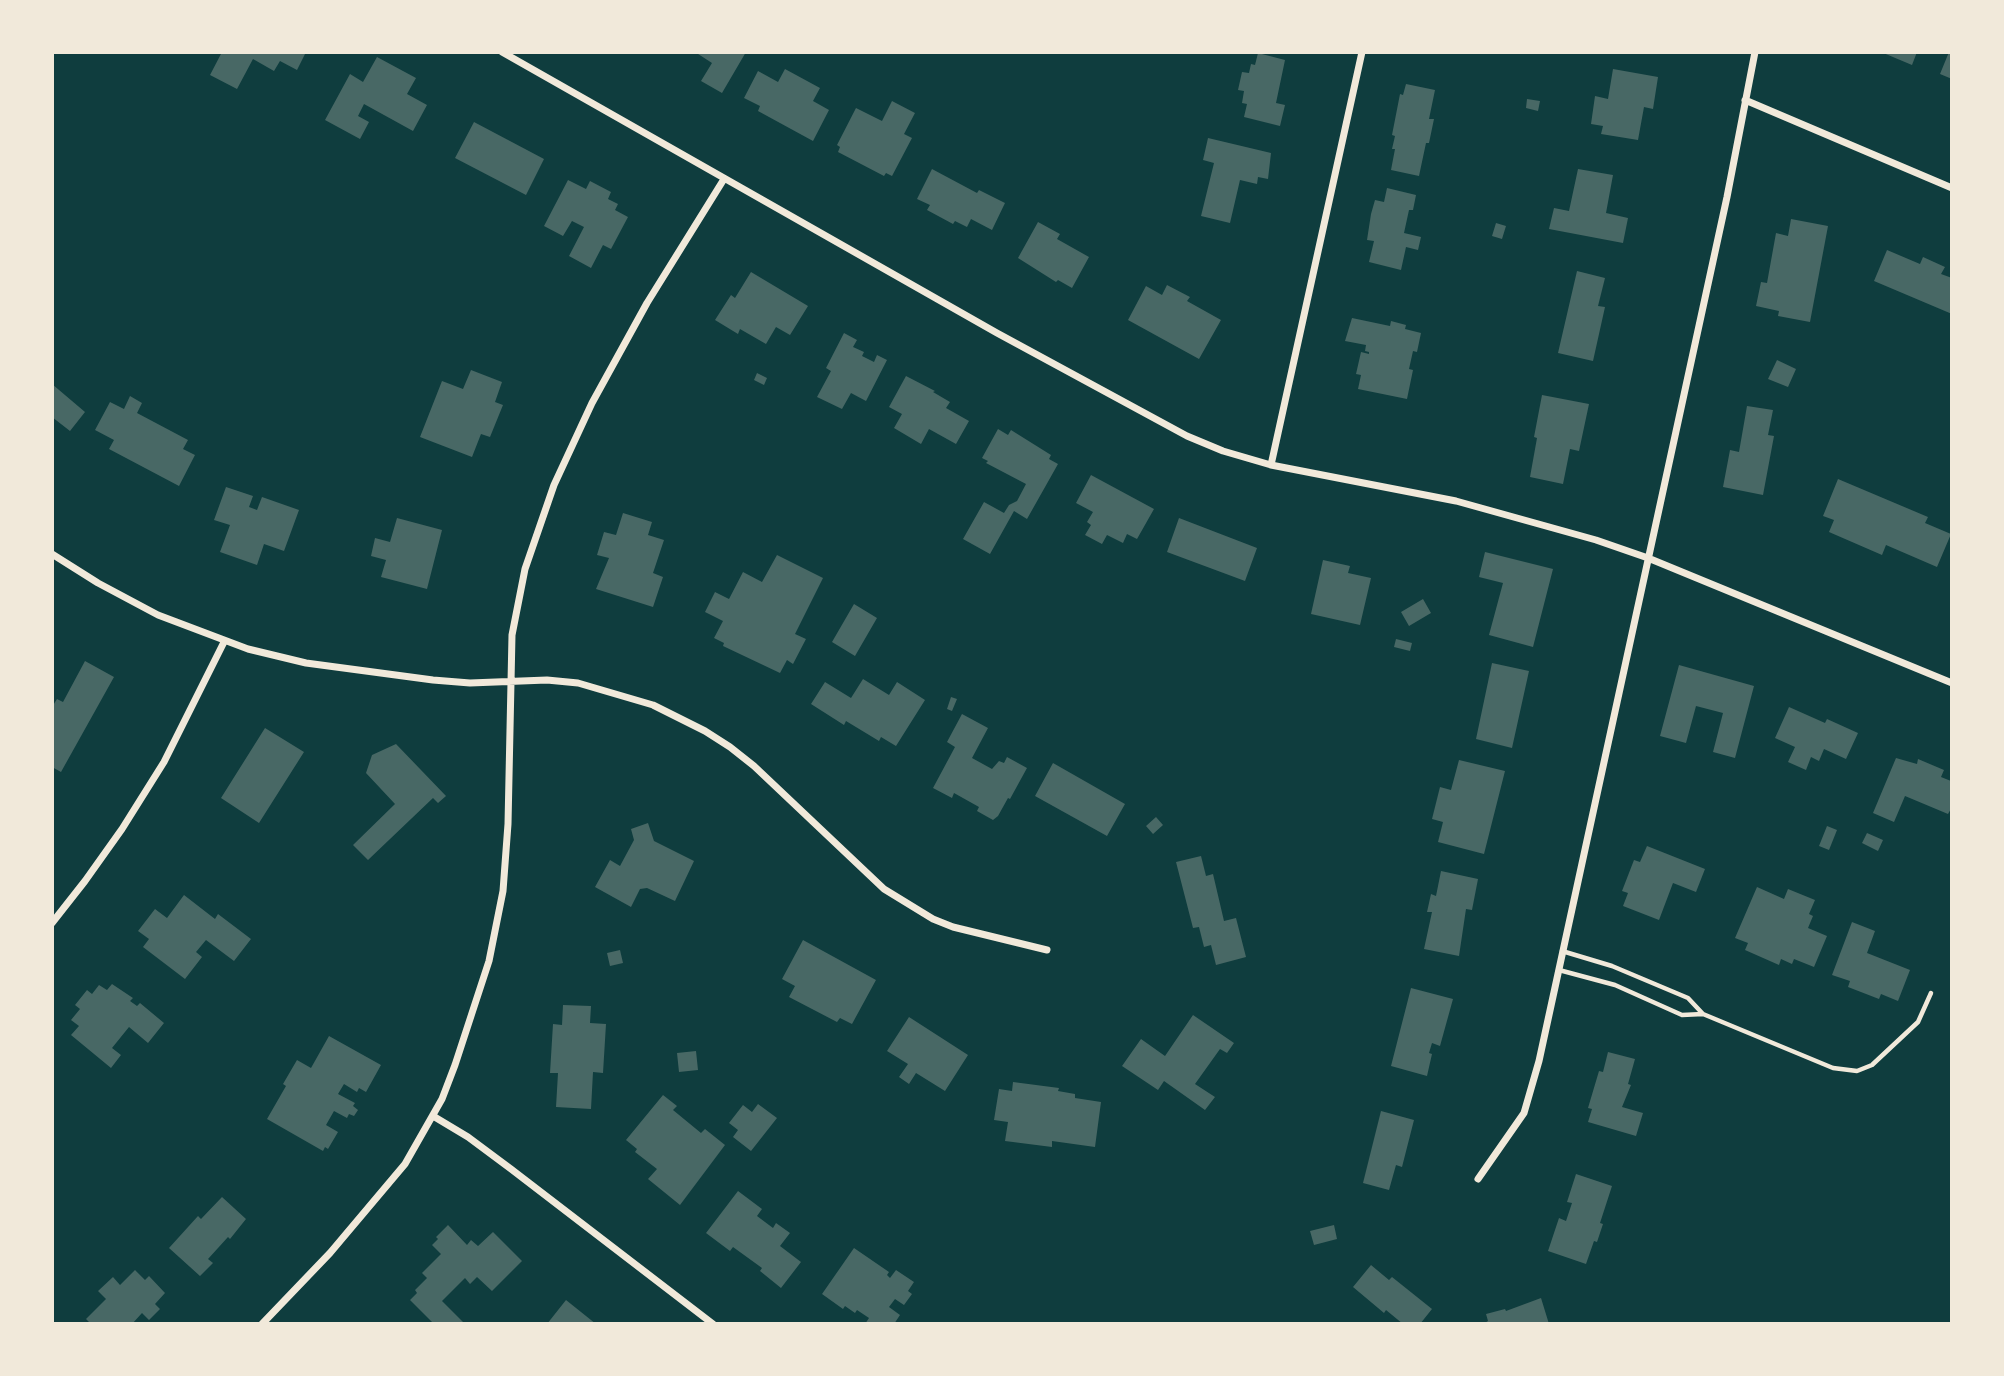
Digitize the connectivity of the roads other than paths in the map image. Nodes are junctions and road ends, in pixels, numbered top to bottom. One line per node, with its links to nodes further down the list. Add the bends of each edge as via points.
1 (502, 52): 5 (street)
2 (1362, 52): 7 (street)
3 (1755, 52): 4 (street)
4 (1745, 100): 6 (street); 9 (street)
5 (724, 179): 7 (street, via 1187,436); 11 (street, via 621,350 554,485 519,595)
6 (1951, 188)
7 (1271, 465): 9 (street, via 1456,501)
8 (52, 554): 10 (street, via 138,605)
9 (1648, 558): 12 (street); 15 (street)
10 (224, 642): 11 (street, via 361,672 470,683); 13 (street, via 157,773)
11 (511, 682): 14 (street, via 578,683 680,716 754,766 884,889 953,927); 19 (street, via 508,824 497,926 467,1031)
12 (1951, 683)
13 (52, 923)
14 (1047, 950)
15 (1562, 951): 16 (street); 18 (lane, via 1612,965 1688,998)
16 (1559, 970): 18 (lane, via 1615,985 1682,1015); 20 (street, via 1524,1113)
17 (1931, 993): 18 (lane, via 1919,1021 1872,1065 1857,1072 1833,1068)
18 (1703, 1014)
19 (433, 1116): 21 (street, via 382,1194); 22 (street, via 468,1137)
20 (1478, 1179)
21 (262, 1324)
22 (713, 1324)

